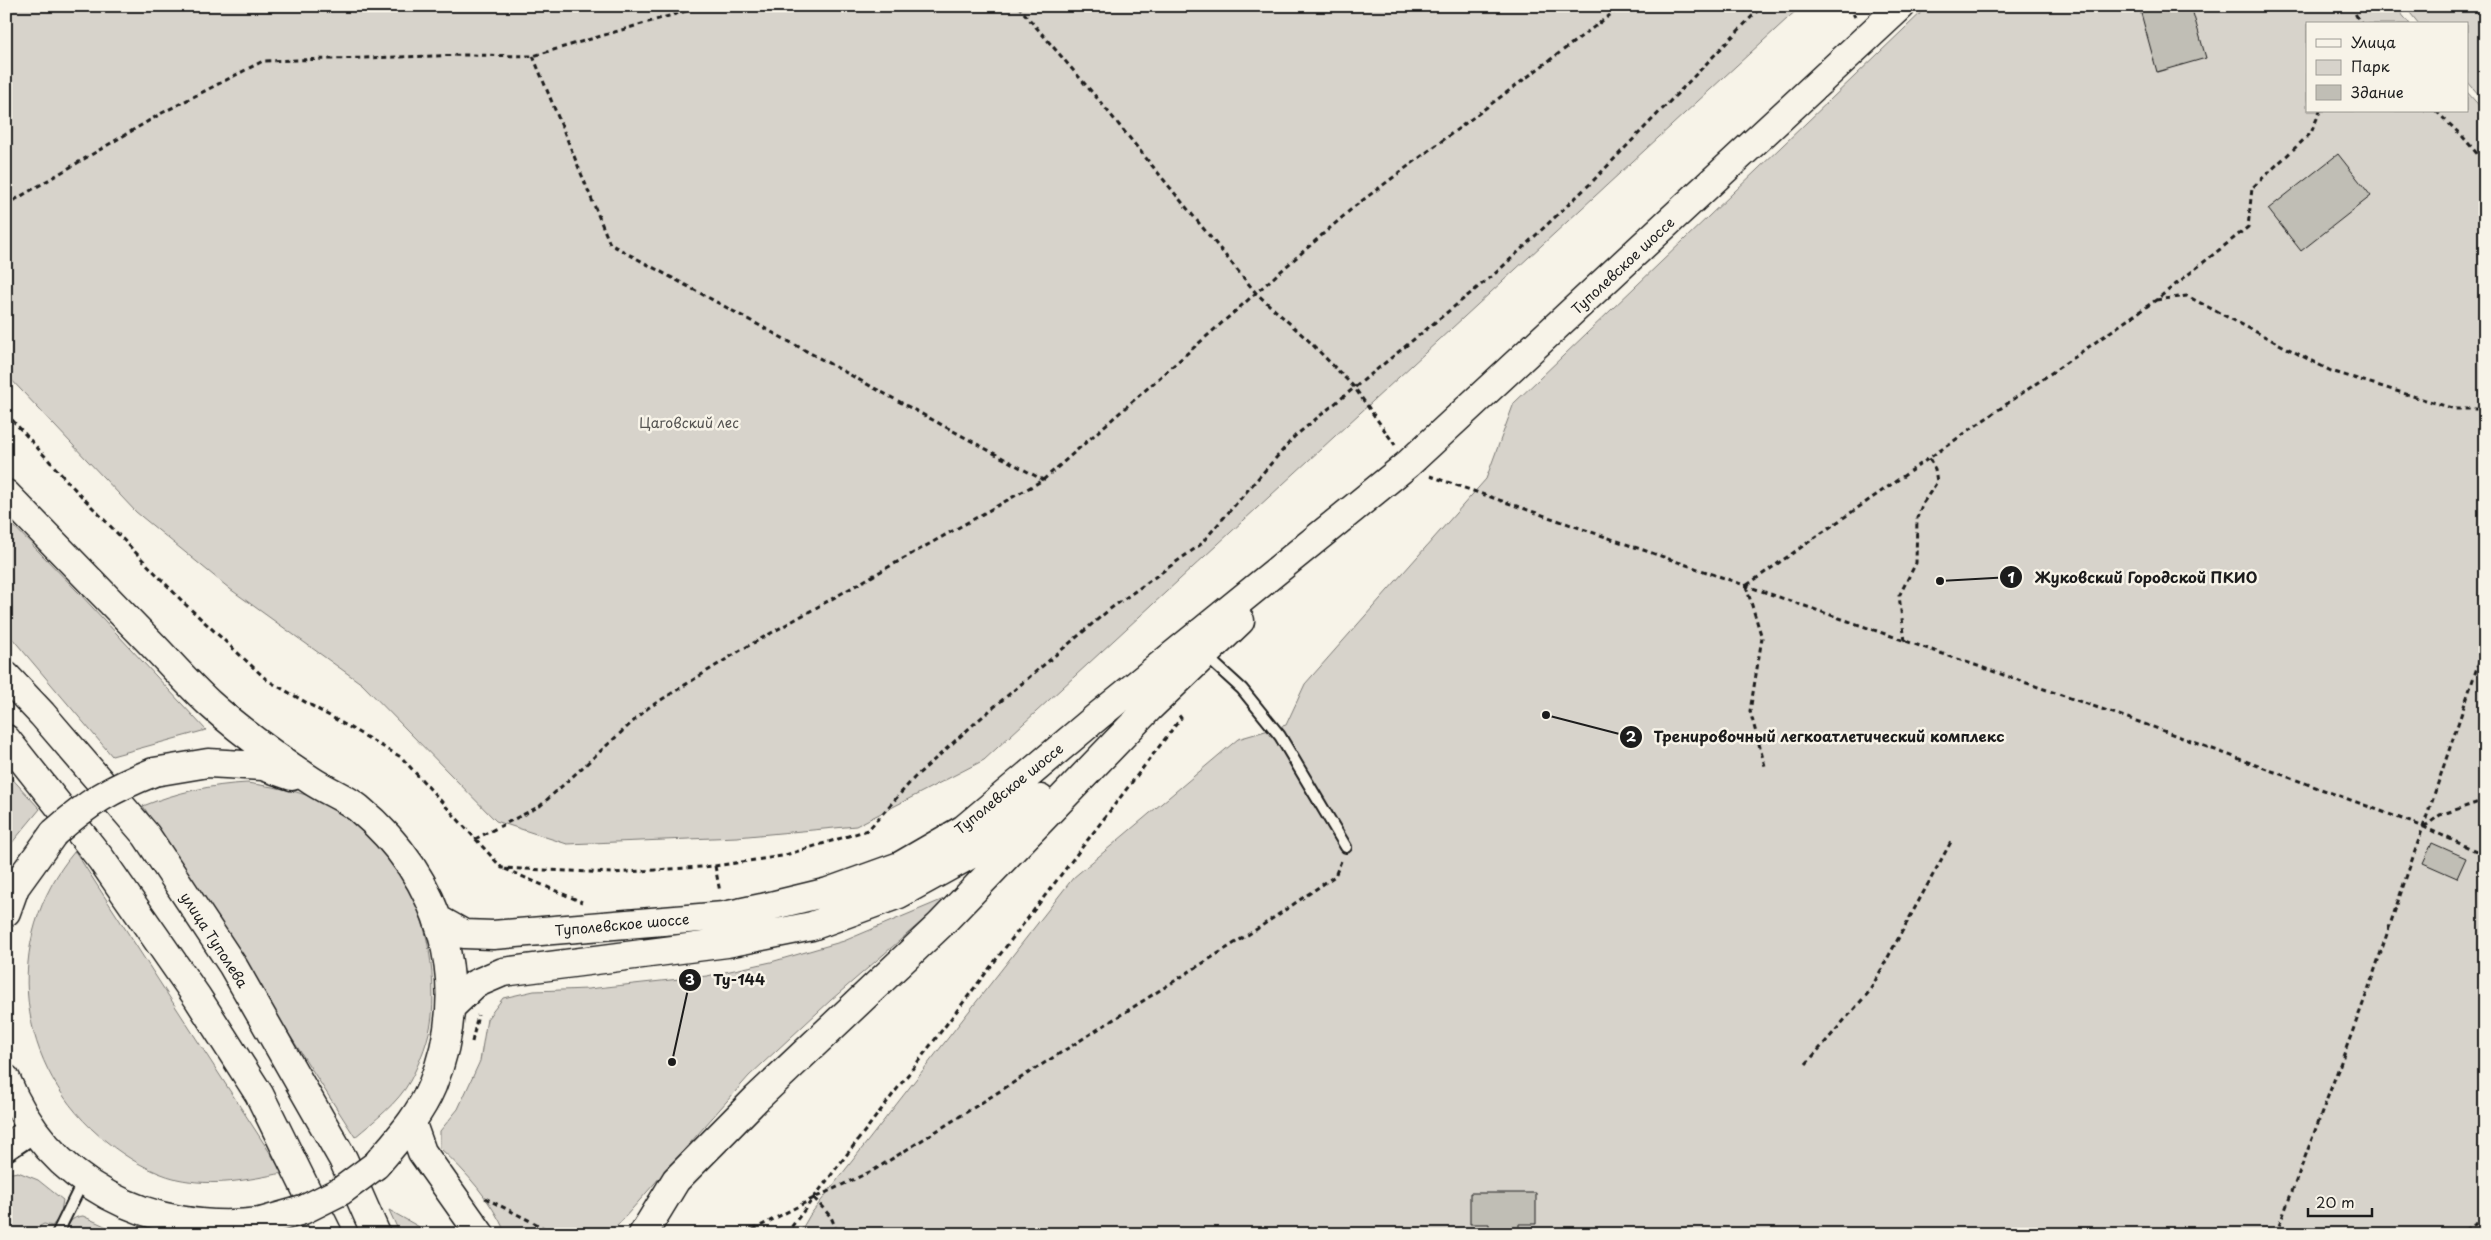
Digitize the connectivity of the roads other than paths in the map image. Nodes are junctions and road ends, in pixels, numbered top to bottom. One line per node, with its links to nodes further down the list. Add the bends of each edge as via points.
1 (1901, 6): 3 (main road, Туполевское шоссе, via 1408,464)
2 (6, 494): 8 (main road, via 209,703 255,742)
3 (1340, 521): 4 (main road, Туполевское шоссе); 11 (main road, Туполевское шоссе, via 1098,716 964,829 900,866 828,892 724,916 493,935 464,934)
4 (1205, 656): 6 (main road, Туполевское шоссе); 9 (lane, via 1242,689 1280,736)
5 (6, 676): 21 (main road, улица Туполева, via 146,835 233,966 343,1159)
6 (1155, 702): 12 (main road, Туполевское шоссе, via 977,851 899,894 812,926 728,943 503,972 475,984); 23 (main road, Туполевское шоссе, via 940,925 757,1098 676,1180)
7 (6, 739): 20 (main road, via 101,859 197,996 258,1094)
8 (315, 783): 10 (main road, bridge, via 262,766 208,763 154,772 117,786 84,807 54,833 15,887); 11 (main road, via 356,806 391,838 419,877)
9 (1346, 847)
10 (6, 912)
11 (439, 920): 12 (main road, via 448,962)
12 (451, 1007): 14 (main road, via 445,1048 432,1087)
13 (6, 1079): 15 (main road)
14 (412, 1124): 18 (main road, bridge, via 376,1165 341,1191 318,1203 261,1222); 22 (main road, via 422,1152)
15 (32, 1129): 16 (street); 17 (main road)
16 (6, 1147)
17 (83, 1180): 18 (main road, via 120,1202); 19 (lane)
18 (207, 1229)
19 (57, 1234)
20 (328, 1234)
21 (376, 1234)
22 (480, 1234)
23 (643, 1234)

